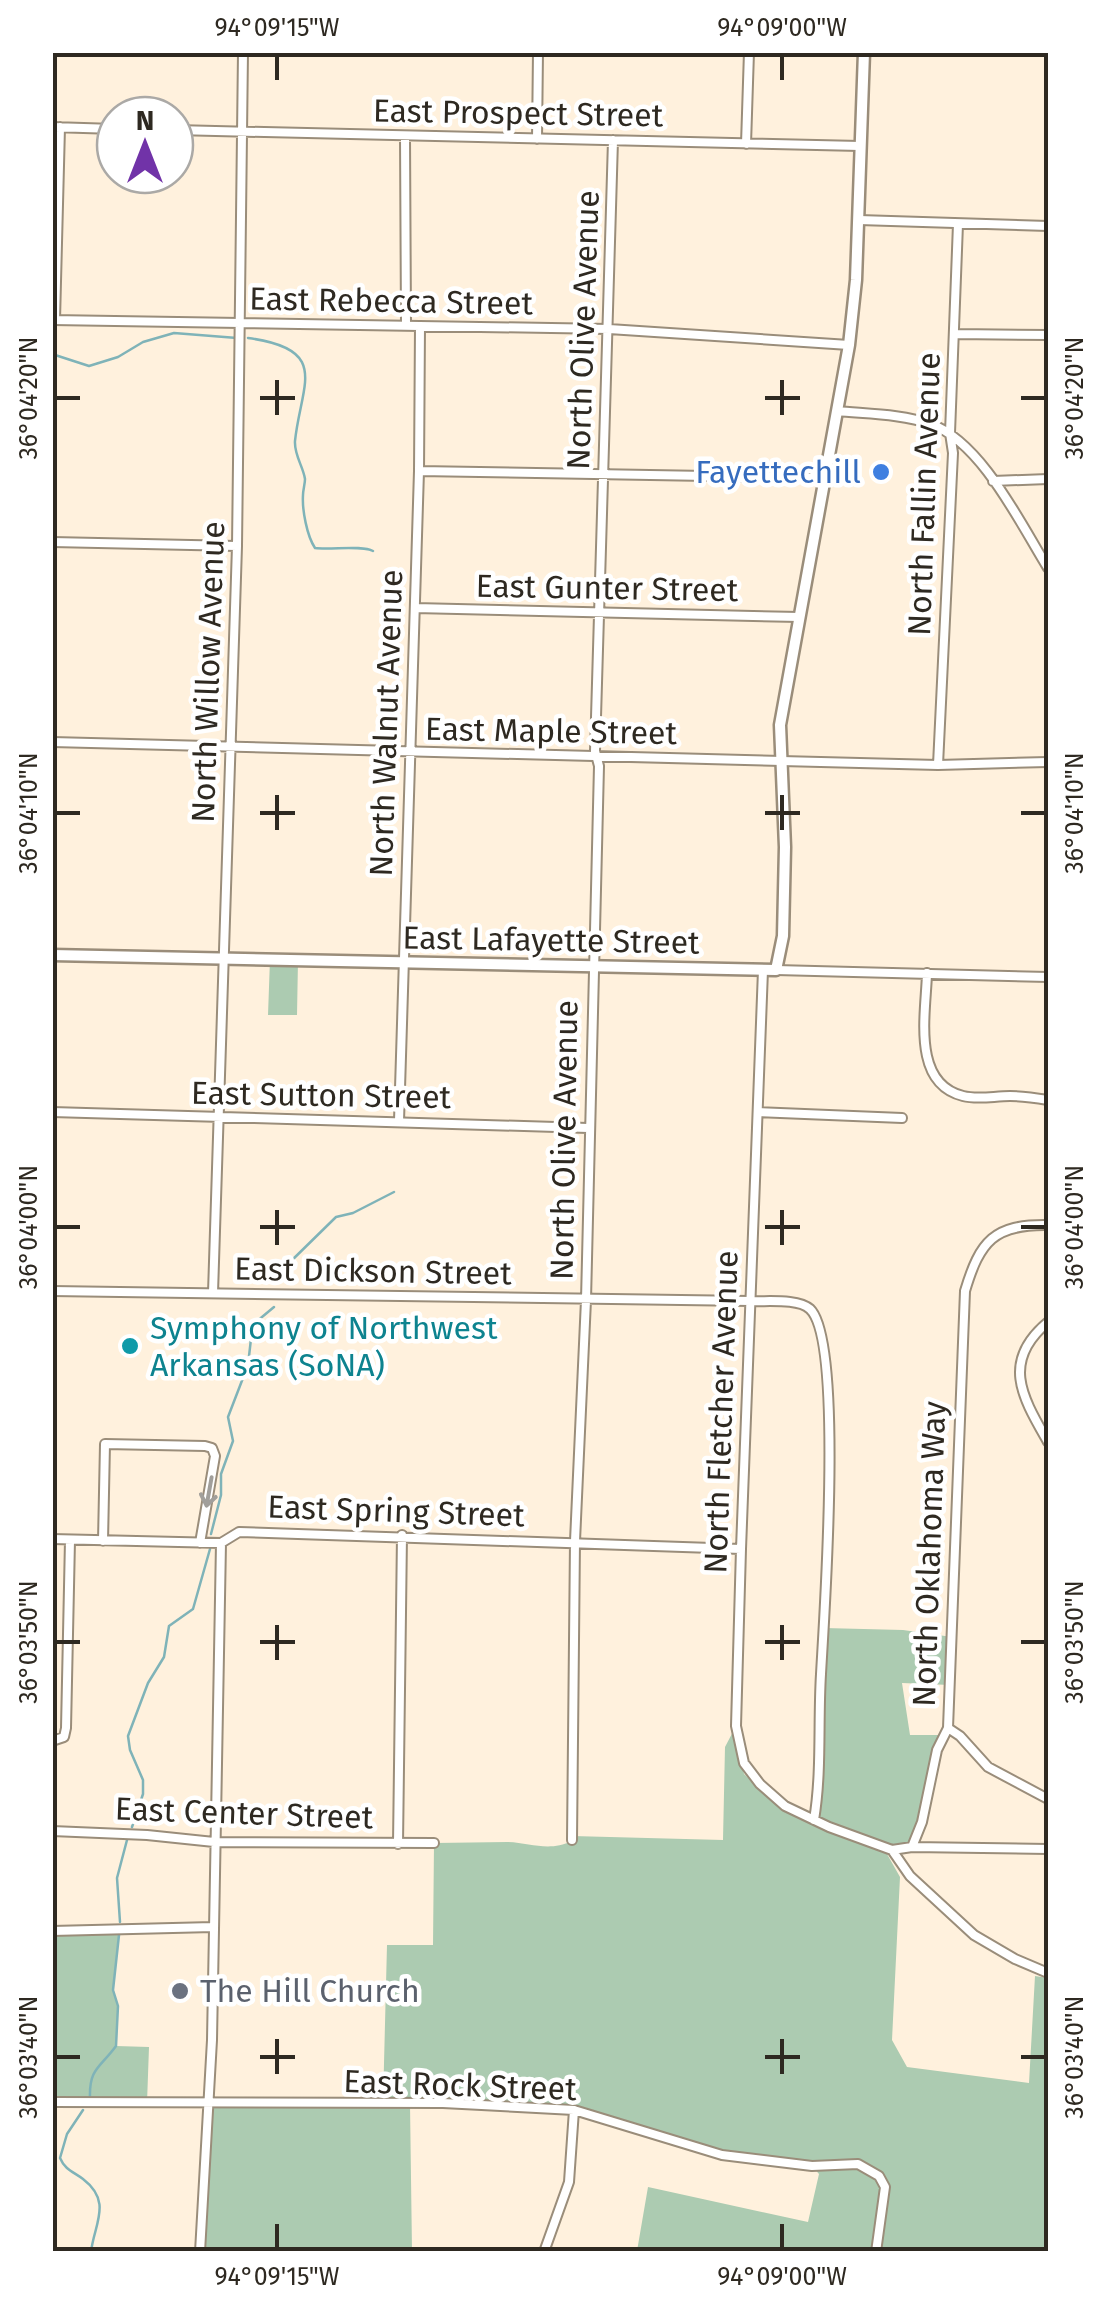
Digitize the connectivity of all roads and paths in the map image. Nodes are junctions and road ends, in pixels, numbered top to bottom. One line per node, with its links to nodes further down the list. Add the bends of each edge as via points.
1 (244, 52): 8 (street, North Willow Avenue)
2 (538, 52): 10 (street)
3 (749, 52): 12 (street)
4 (864, 52): 13 (main road)
5 (56, 127): 6 (street); 17 (street)
6 (95, 128)
7 (195, 131): 8 (street, East Prospect Street)
8 (243, 132): 9 (street, East Prospect Street); 18 (street, North Willow Avenue)
9 (405, 136): 10 (street, East Prospect Street); 19 (street)
10 (537, 139): 11 (street, East Prospect Street)
11 (613, 140): 12 (street, East Prospect Street); 21 (street, North Olive Avenue)
12 (746, 144): 13 (street, East Prospect Street)
13 (860, 146): 14 (main road)
14 (859, 220): 15 (street); 24 (main road)
15 (958, 224): 16 (street); 22 (street, North Fallin Avenue)
16 (1048, 226)
17 (54, 320): 18 (street, East Rebecca Street)
18 (242, 324): 19 (street, East Rebecca Street); 33 (street, North Willow Avenue)
19 (406, 325): 20 (street, East Rebecca Street)
20 (420, 326): 21 (street, East Rebecca Street); 27 (street, North Walnut Avenue)
21 (609, 329): 24 (street, East Rebecca Street); 28 (street, North Olive Avenue)
22 (956, 334): 23 (street); 26 (street, North Fallin Avenue)
23 (1048, 334)
24 (849, 345): 25 (main road)
25 (838, 411): 26 (street, via 916,420); 29 (main road)
26 (950, 433): 30 (street); 44 (street, North Fallin Avenue)
27 (419, 471): 28 (street); 35 (street, North Walnut Avenue)
28 (604, 474): 29 (street); 36 (street, North Olive Avenue)
29 (824, 478): 37 (main road)
30 (993, 480): 31 (street); 34 (street)
31 (1048, 480)
32 (52, 542): 33 (street)
33 (238, 546): 39 (street, North Willow Avenue)
34 (1048, 568)
35 (415, 608): 36 (street, East Gunter Street); 40 (street, North Walnut Avenue)
36 (600, 614): 37 (street, East Gunter Street); 41 (street, North Olive Avenue)
37 (799, 617): 42 (main road)
38 (52, 742): 39 (street, East Maple Street)
39 (231, 748): 40 (street, East Maple Street); 46 (street, North Willow Avenue)
40 (411, 752): 41 (street, East Maple Street); 47 (street, North Walnut Avenue)
41 (596, 758): 42 (street, East Maple Street); 48 (street, North Olive Avenue)
42 (780, 761): 44 (street, East Maple Street); 49 (main road, via 781,953)
43 (1048, 762): 44 (street, East Maple Street)
44 (938, 765)
45 (52, 956): 46 (main road, East Lafayette Street)
46 (225, 958): 47 (main road, East Lafayette Street); 55 (street, North Willow Avenue)
47 (404, 962): 48 (main road, East Lafayette Street); 57 (street, North Walnut Avenue)
48 (593, 966): 49 (main road, East Lafayette Street); 58 (street, North Olive Avenue)
49 (770, 970): 50 (street, East Lafayette Street); 54 (street, North Fletcher Avenue)
50 (927, 973): 51 (street, East Lafayette Street); 52 (street, via 925,1051 944,1087 962,1096)
51 (1048, 977)
52 (1048, 1100)
53 (52, 1112): 55 (street, East Sutton Street)
54 (758, 1112): 56 (street); 63 (street, North Fletcher Avenue)
55 (218, 1118): 57 (street, East Sutton Street); 61 (street, North Willow Avenue)
56 (902, 1118)
57 (399, 1122): 58 (street, East Sutton Street)
58 (588, 1128): 62 (street, North Olive Avenue)
59 (1048, 1225): 74 (street, North Oklahoma Way, via 1002,1230 975,1258 965,1292)
60 (52, 1291): 61 (street, East Dickson Street)
61 (212, 1293): 62 (street, East Dickson Street)
62 (586, 1300): 63 (street, East Dickson Street); 71 (street, North Olive Avenue)
63 (750, 1300): 73 (street, North Fletcher Avenue); 77 (street, East Dickson Street, via 811,1310 828,1388 827,1589)
64 (1048, 1322): 65 (street, via 1023,1354 1020,1383)
65 (1048, 1442)
66 (402, 1535): 70 (street, East Spring Street, via 239,1532); 71 (street, East Spring Street); 82 (street)
67 (52, 1540): 68 (street, East Spring Street)
68 (70, 1540): 69 (street, East Spring Street); 75 (street, via 64,1737)
69 (103, 1541): 72 (street, East Spring Street); 72 (street, one-way to 72, via 105,1444 206,1446 216,1456)
70 (221, 1542): 72 (street, East Spring Street); 80 (street)
71 (574, 1542): 73 (street, East Spring Street); 79 (street, North Olive Avenue)
72 (200, 1543)
73 (741, 1549): 77 (street, North Fletcher Avenue, via 736,1726 744,1763 784,1806)
74 (948, 1728): 76 (street, via 988,1768); 83 (street, North Oklahoma Way)
75 (52, 1740)
76 (1047, 1801)
77 (814, 1820): 85 (street, North Fletcher Avenue)
78 (52, 1831): 80 (street, East Center Street)
79 (572, 1840)
80 (214, 1842): 82 (street, East Center Street); 86 (street)
81 (434, 1843): 82 (street, East Center Street)
82 (398, 1844)
83 (912, 1847): 84 (street); 85 (street)
84 (1048, 1849)
85 (892, 1850): 88 (street, via 910,1876 974,1935)
86 (212, 1927): 87 (street); 90 (street)
87 (52, 1931)
88 (1048, 1972)
89 (52, 2102): 90 (street, East Rock Street)
90 (207, 2104): 91 (street, East Rock Street); 92 (street)
91 (574, 2110): 93 (street, via 570,2182); 94 (street, East Rock Street, via 722,2154 812,2166 858,2164 885,2188)
92 (200, 2252)
93 (544, 2252)
94 (876, 2252)

